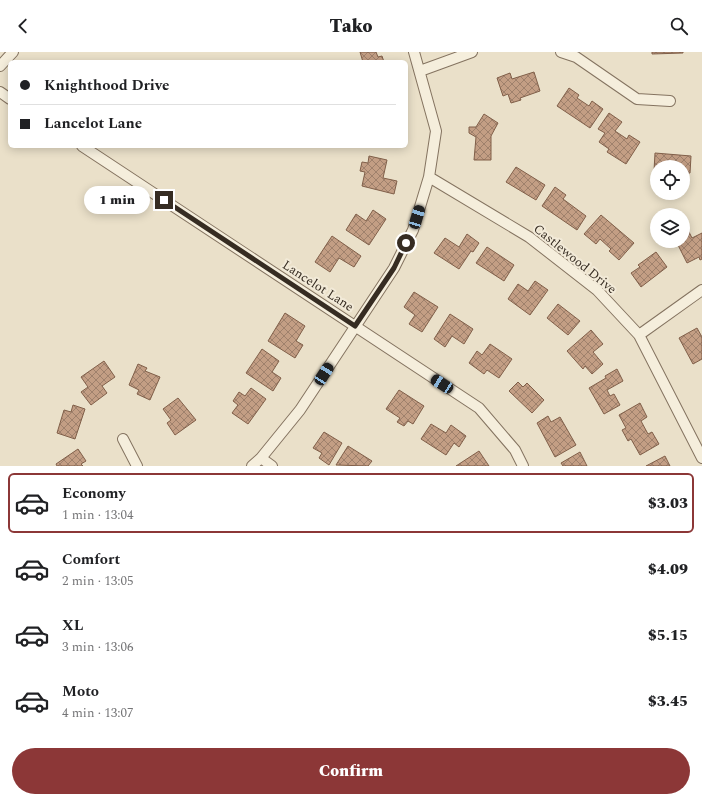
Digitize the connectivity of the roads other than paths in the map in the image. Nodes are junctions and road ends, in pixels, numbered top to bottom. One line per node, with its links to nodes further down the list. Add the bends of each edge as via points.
1 (13, 52): 5 (street)
2 (414, 52): 6 (street)
3 (472, 52): 6 (street)
4 (561, 52): 7 (street, via 576,57 637,100)
5 (0, 66)
6 (420, 71): 9 (street, via 436,131)
7 (670, 101)
8 (85, 148): 11 (street, Lancelot Lane)
9 (429, 177): 11 (street, via 413,230 394,268); 12 (street, Castlewood Drive, via 528,236 596,290)
10 (702, 290): 12 (street)
11 (355, 326): 14 (street, via 300,410); 19 (street, Lancelot Lane, via 479,408 515,450)
12 (640, 335): 15 (street, Castlewood Drive)
13 (123, 439): 16 (street)
14 (260, 458): 17 (street); 18 (street)
15 (702, 458)
16 (137, 466)
17 (252, 466)
18 (272, 466)
19 (523, 466)

